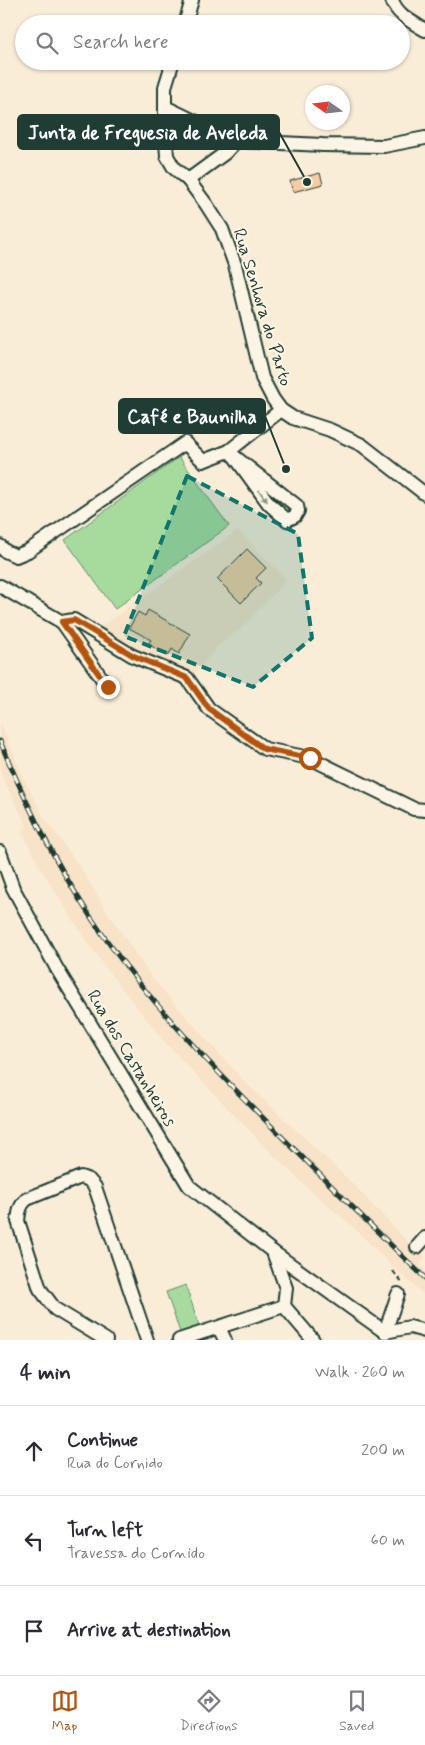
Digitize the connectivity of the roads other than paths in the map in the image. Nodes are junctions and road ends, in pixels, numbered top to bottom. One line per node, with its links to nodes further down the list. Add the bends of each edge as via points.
1 (192, 0): 3 (street)
2 (392, 0): 4 (street)
3 (188, 15)
4 (403, 15)
5 (410, 21): 6 (street)
6 (425, 30)
7 (170, 70): 8 (street, Rua Senhora do Parto, via 165,87)
8 (165, 107): 10 (street); 11 (street, Rua Senhora do Parto, via 167,156 174,168)
9 (425, 138): 10 (street, via 384,146)
10 (236, 141): 11 (street)
11 (188, 180): 12 (street, Rua Senhora do Parto, via 222,230 235,265 262,378)
12 (281, 410): 13 (street); 14 (street, Rua Senhora do Parto, via 293,418 362,445)
13 (232, 454): 13 (street, one-way to 13, via 269,504 288,520 295,516 297,506); 15 (street, via 203,461 185,443 28,551 16,556)
14 (425, 494)
15 (0, 546)
16 (0, 586): 17 (street)
17 (62, 622): 18 (street); 19 (street, via 74,620 134,656 187,678 209,709 264,749 310,758 414,809)
18 (108, 687)
19 (425, 810)
20 (0, 852): 21 (street, Rua dos Castanheiros, via 13,888 57,969 189,1186)
21 (273, 1252): 22 (street, Rua dos Castanheiros); 23 (street)
22 (304, 1274): 23 (street); 28 (street, Rua dos Castanheiros)
23 (286, 1288): 25 (street)
24 (398, 1294): 28 (street)
25 (284, 1306): 26 (street); 33 (street)
26 (219, 1328): 31 (street); 32 (street)
27 (425, 1331): 28 (street, via 410,1327)
28 (385, 1332)
29 (106, 1340): 30 (street, via 55,1309 40,1289 18,1220 18,1211 27,1198 81,1177 95,1187)
30 (146, 1340)
31 (179, 1340)
32 (225, 1340)
33 (313, 1340)

